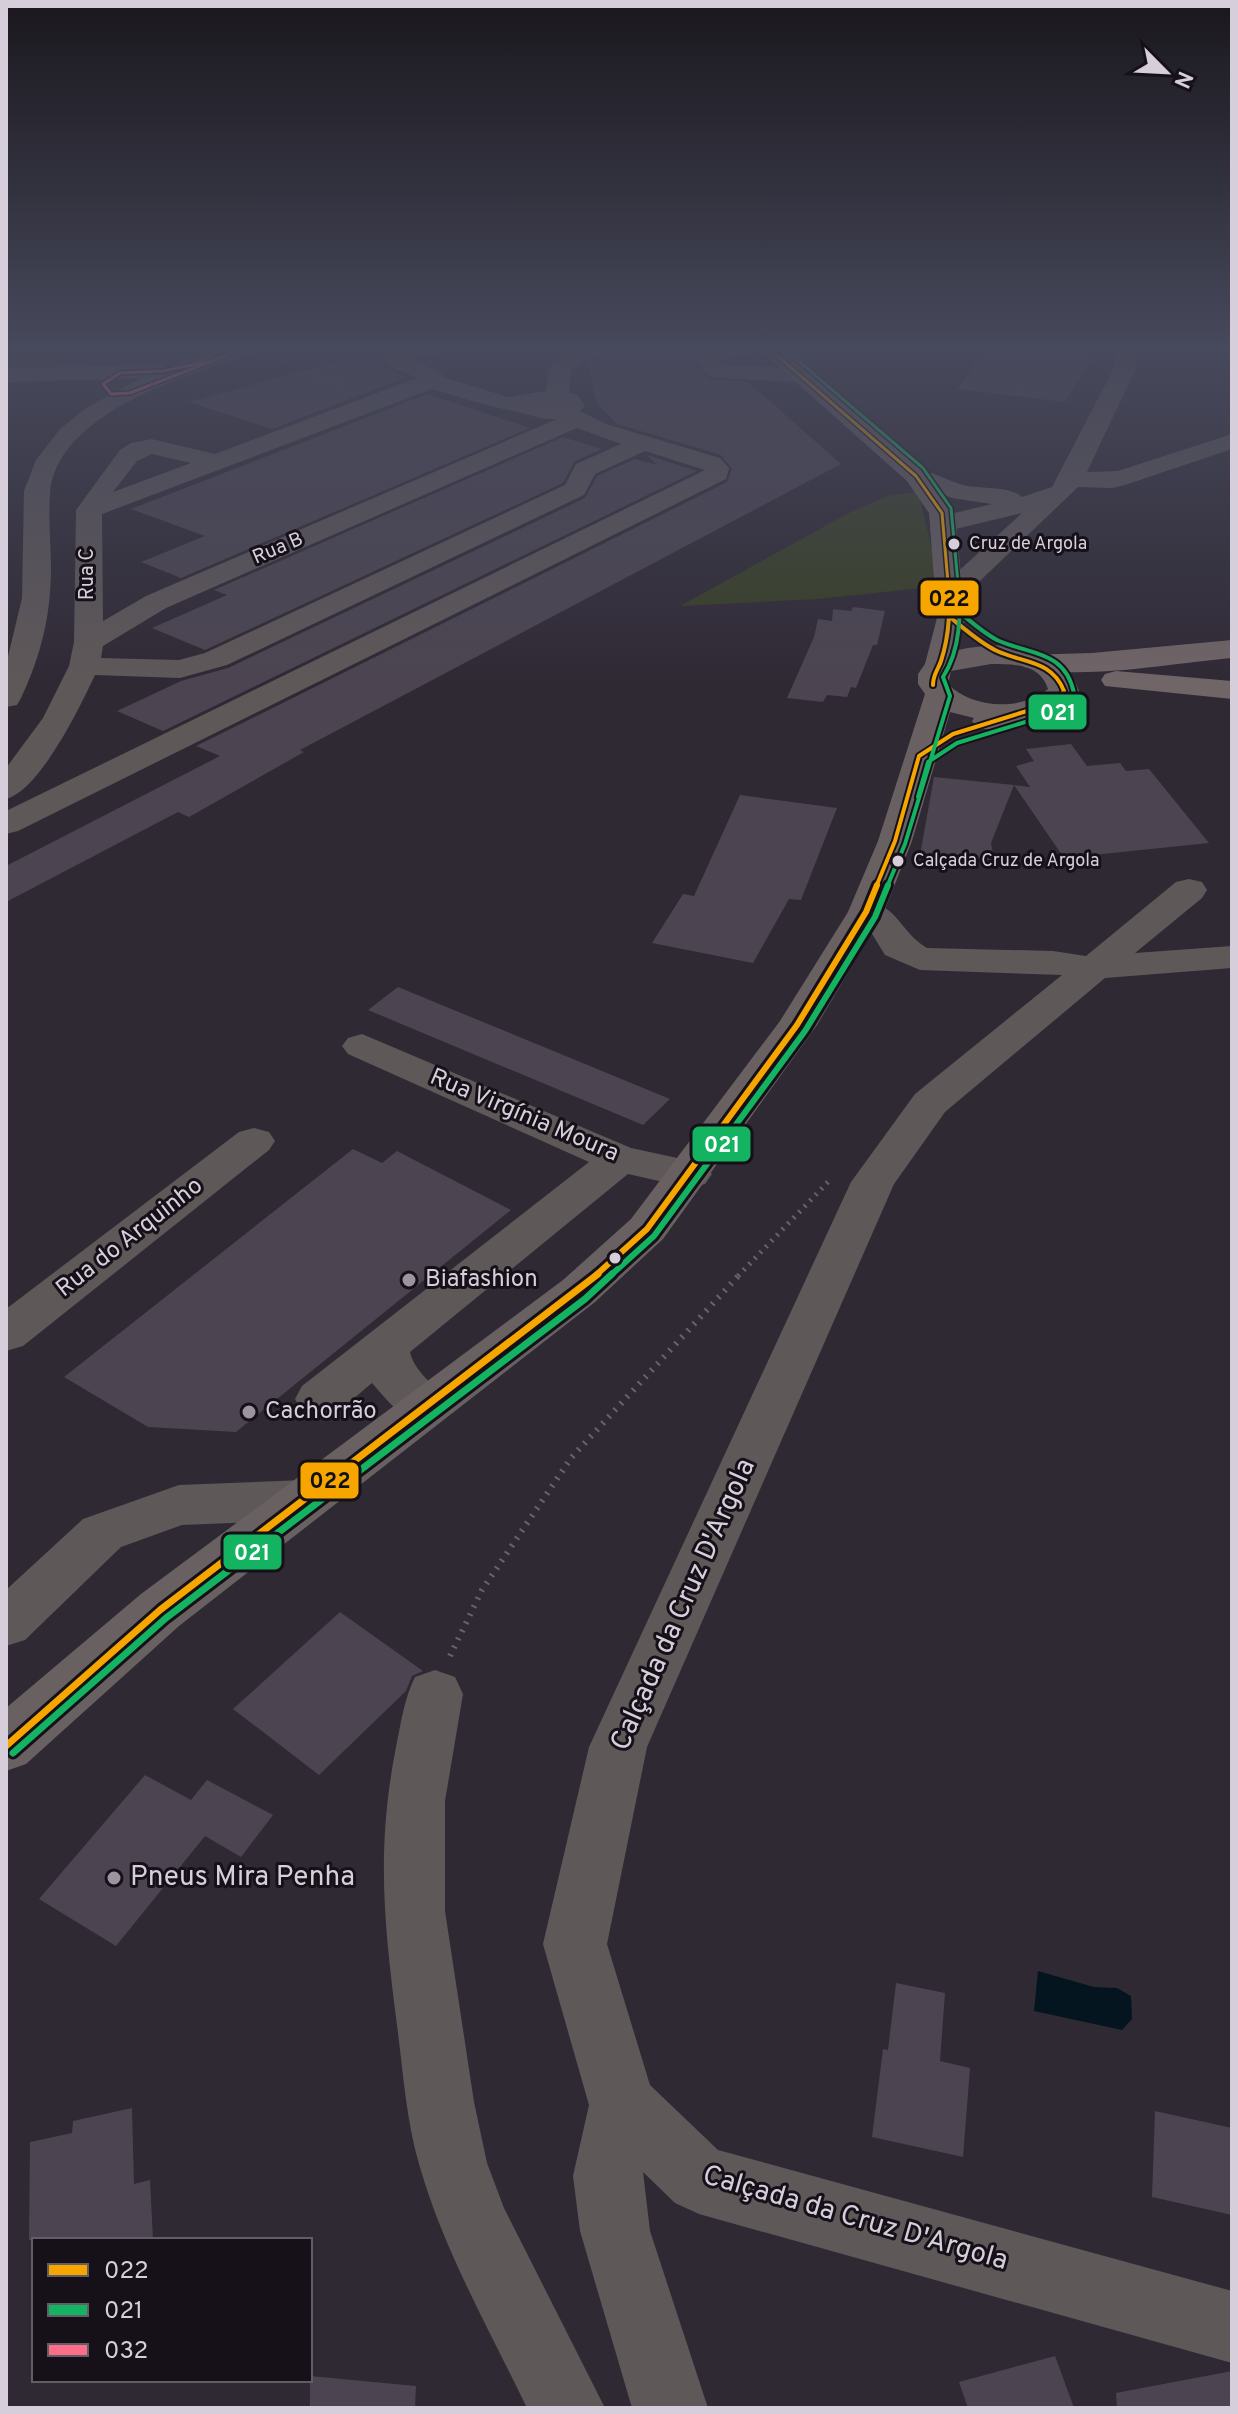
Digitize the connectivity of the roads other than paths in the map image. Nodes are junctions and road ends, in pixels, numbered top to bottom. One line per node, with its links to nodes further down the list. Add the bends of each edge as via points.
1 (52, 458): 32 (street, via 37,491 35,626 23,667)
2 (123, 458): 15 (street)
3 (200, 458): 11 (street)
4 (232, 458): 11 (street)
5 (463, 458): 19 (street, Rua B)
6 (610, 458): 24 (street, via 585,469 575,490 216,659 180,669)
7 (693, 458): 36 (street, via 711,463 717,474)
8 (895, 458): 12 (main road)
9 (1081, 458): 13 (street)
10 (1183, 458): 13 (street, via 1112,480)
11 (218, 463): 15 (street)
12 (916, 476): 14 (street, via 961,493); 16 (main road, via 942,513)
13 (1071, 479): 14 (street)
14 (1048, 499): 16 (street); 17 (street)
15 (89, 510): 18 (street, Rua C)
16 (943, 524): 17 (street, via 971,529); 20 (main road)
17 (1026, 525): 20 (street)
18 (88, 596): 19 (street); 24 (street, Rua C)
19 (156, 602): 24 (street, Rua B)
20 (951, 606): 25 (main road, via 979,641); 28 (main road)
21 (1232, 642): 23 (highway)
22 (1232, 649): 23 (highway)
23 (1175, 652): 26 (highway, via 1092,662)
24 (87, 654): 35 (street, Rua C, via 46,738)
25 (1004, 654): 26 (main road); 28 (main road, via 968,656)
26 (1035, 661): 31 (main road, via 1058,675)
27 (1232, 664): 29 (highway)
28 (940, 680): 33 (main road, via 959,705); 34 (main road)
29 (1113, 680): 30 (highway); 31 (highway)
30 (1232, 690)
31 (1064, 691): 33 (main road, via 1056,702)
32 (6, 698)
33 (1014, 713): 34 (main road, via 953,734)
34 (919, 756): 38 (main road, via 895,841)
35 (6, 789)
36 (6, 824)
37 (1189, 890): 40 (street, Calçada da Cruz D'Argola)
38 (866, 912): 40 (street, via 883,922 898,947 920,959); 44 (main road, via 797,1025)
39 (1232, 957): 40 (street)
40 (1092, 968): 53 (street, Calçada da Cruz D'Argola, via 930,1103 896,1146 857,1214 618,1747 575,1944)
41 (362, 1046): 43 (street, Rua Virgínia Moura)
42 (254, 1141): 45 (street, Rua do Arquinho)
43 (620, 1159): 44 (street, Rua Virgínia Moura); 46 (street)
44 (690, 1174): 48 (main road, via 647,1229 579,1291)
45 (6, 1334)
46 (385, 1346): 47 (street); 48 (street, via 390,1372)
47 (319, 1399)
48 (426, 1407): 49 (main road)
49 (304, 1500): 50 (street, via 179,1505 102,1533); 52 (main road, via 160,1610)
50 (6, 1624)
51 (435, 1694): 55 (street, via 415,1801 413,1856 416,1926 440,2102 453,2163 475,2225)
52 (6, 1746)
53 (623, 2105): 54 (street, Calçada da Cruz D'Argola, via 699,2179); 56 (street, via 608,2176 615,2231)
54 (1232, 2327)
55 (567, 2408)
56 (670, 2408)

